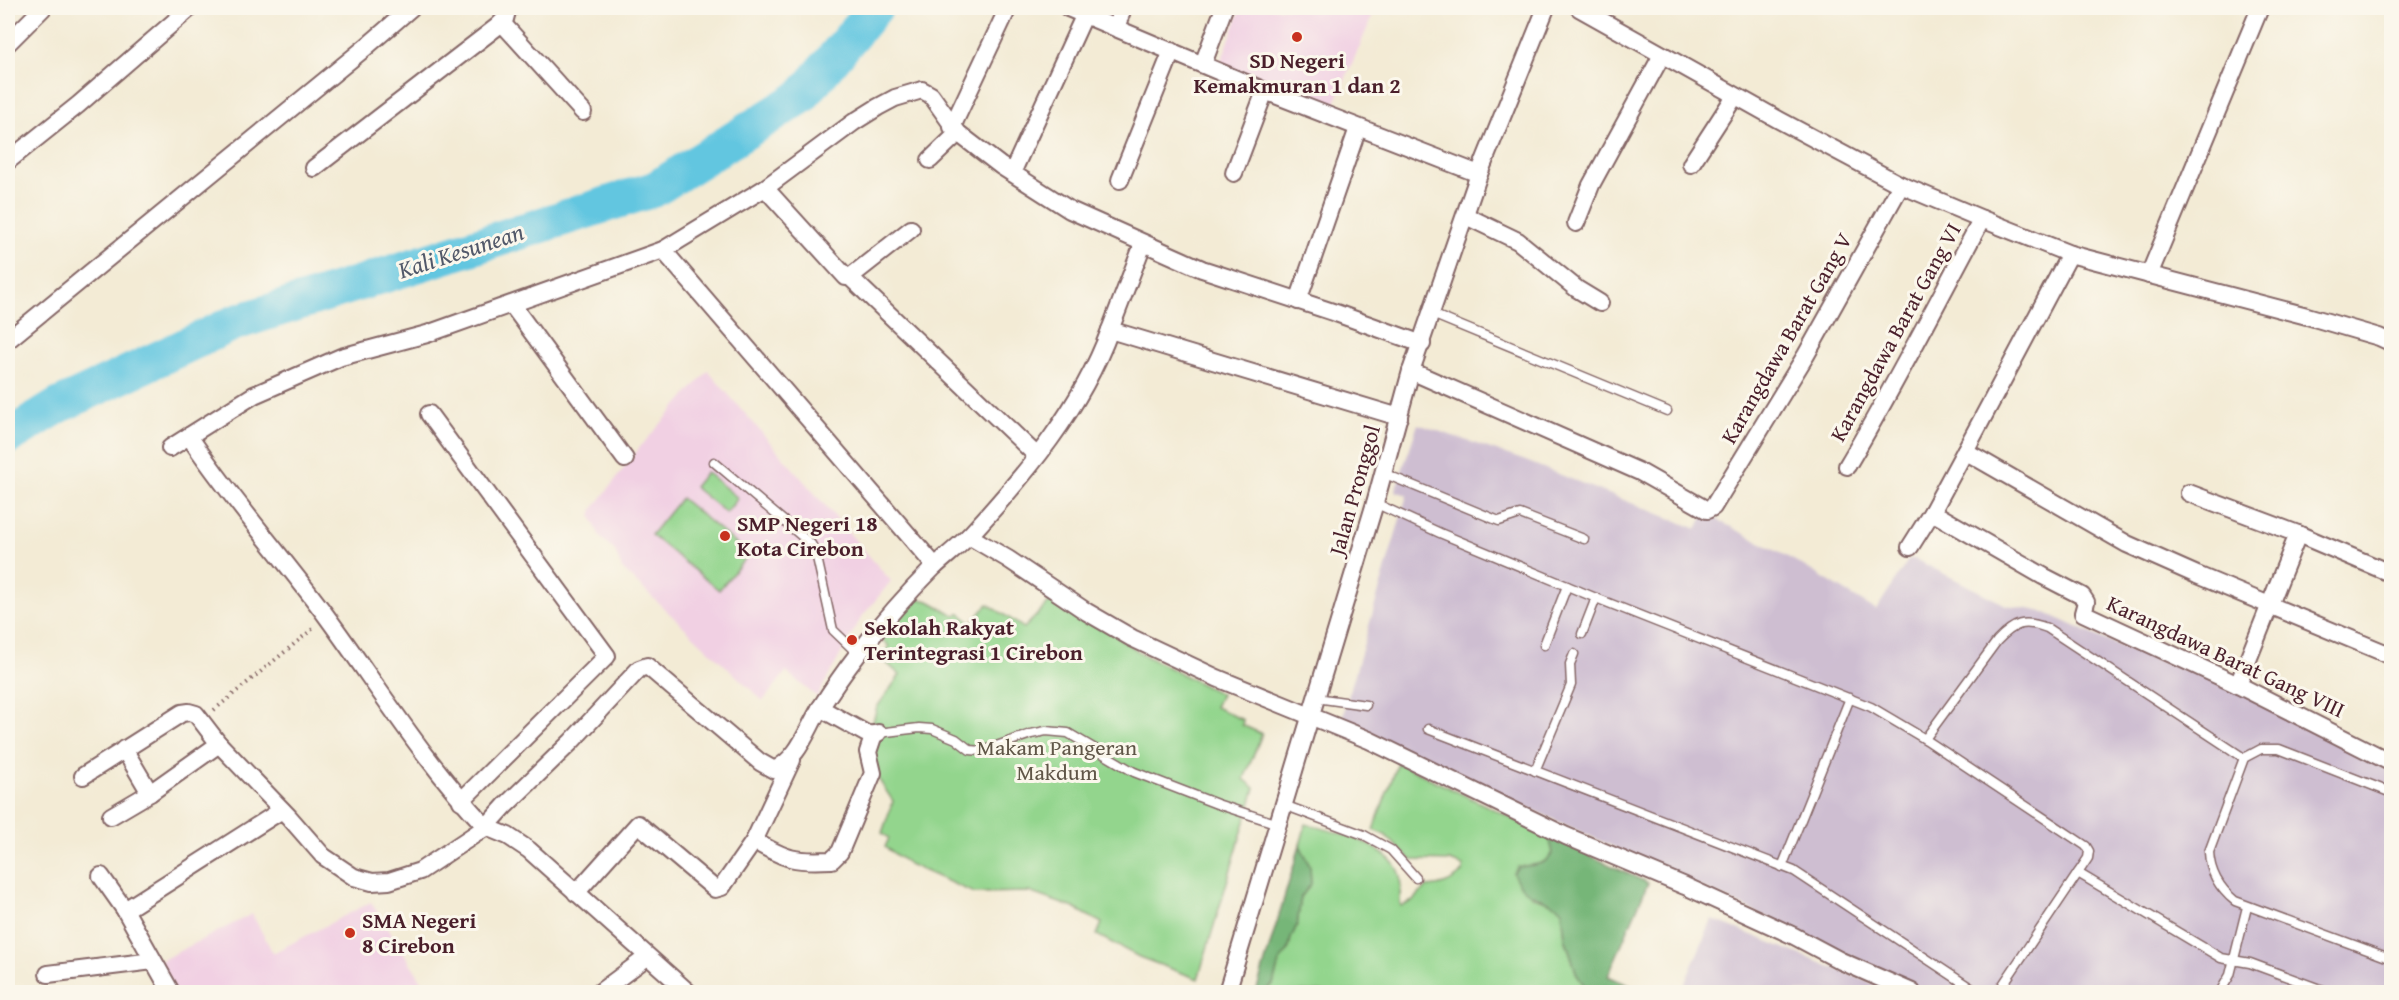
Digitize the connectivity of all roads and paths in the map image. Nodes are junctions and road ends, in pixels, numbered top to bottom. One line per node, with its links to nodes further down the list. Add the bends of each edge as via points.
1 (44, 8): 14 (street)
2 (190, 8): 24 (street)
3 (411, 8): 47 (street)
4 (1008, 8): 22 (street)
5 (1068, 8): 11 (street)
6 (1123, 8): 13 (street)
7 (1224, 8): 17 (street)
8 (1546, 8): 29 (street, Jalan Pronggol)
9 (1579, 8): 16 (street)
10 (2260, 8): 40 (street)
11 (1084, 14): 13 (street); 27 (street)
12 (505, 15): 20 (street); 26 (street)
13 (1116, 28): 15 (street)
14 (8, 43)
15 (1172, 51): 17 (street); 30 (street)
16 (1662, 54): 19 (street); 35 (street, via 1591,185)
17 (1203, 64): 18 (street)
18 (1265, 91): 21 (street); 28 (street)
19 (1735, 96): 25 (street); 31 (street)
20 (583, 112)
21 (1358, 128): 29 (street); 42 (street)
22 (955, 130): 23 (street); 27 (street); 32 (street, via 931,95 922,90 911,93 854,122)
23 (930, 160)
24 (8, 161)
25 (1691, 164)
26 (314, 168)
27 (1012, 173): 37 (street, via 1070,210)
28 (1234, 173)
29 (1479, 174): 33 (street, Jalan Pronggol)
30 (1120, 180)
31 (1900, 185): 34 (street); 50 (street, Karangdawa Barat Gang V, via 1806,355 1716,504 1707,510 1640,472)
32 (765, 188): 38 (street); 41 (street)
33 (1466, 216): 43 (street, via 1518,242); 45 (street, Jalan Pronggol)
34 (1982, 219): 39 (street); 60 (street, Karangdawa Barat Gang VI)
35 (1576, 223)
36 (911, 229): 41 (street)
37 (1143, 244): 42 (street, via 1202,269); 46 (street)
38 (663, 250): 44 (street); 69 (street)
39 (2070, 254): 40 (street); 56 (street)
40 (2149, 275): 48 (street, via 2307,316)
41 (850, 277): 57 (street)
42 (1298, 301): 49 (street)
43 (1600, 303)
44 (512, 305): 54 (street, via 427,334 341,357 254,395); 58 (street)
45 (1432, 314): 49 (street, Jalan Pronggol); 51 (lane)
46 (1110, 330): 53 (street); 57 (street, via 1100,358 1061,427)
47 (8, 340)
48 (2391, 343)
49 (1422, 344): 50 (street, Jalan Pronggol)
50 (1412, 371): 53 (street, Jalan Pronggol)
51 (1667, 411)
52 (429, 414): 99 (street, via 607,656)
53 (1399, 417): 61 (street, Jalan Pronggol)
54 (189, 436): 55 (street); 74 (street)
55 (170, 448)
56 (1965, 451): 64 (street); 73 (street, via 2127,544)
57 (1037, 456): 66 (street)
58 (625, 459)
59 (714, 462): 77 (lane, via 811,544 833,630)
60 (1847, 466)
61 (1383, 473): 63 (street, Jalan Pronggol); 67 (lane, via 1499,520 1520,514)
62 (2189, 493): 65 (street)
63 (1375, 503): 71 (lane); 81 (street, Jalan Pronggol)
64 (1932, 512): 68 (street); 80 (street, Karangdawa Barat Gang VIII, via 2082,596 2086,602 2083,613)
65 (2298, 534): 70 (street); 73 (street)
66 (969, 536): 69 (street); 85 (street, via 1132,638)
67 (1584, 539)
68 (1910, 547)
69 (935, 566): 77 (street)
70 (2391, 574)
71 (1567, 586): 72 (lane); 76 (lane)
72 (1596, 598): 75 (lane); 82 (lane)
73 (2270, 605): 79 (street); 80 (street)
74 (327, 617): 86 (path); 99 (street)
75 (1582, 634)
76 (1544, 645)
77 (858, 654): 84 (street)
78 (1574, 654): 95 (lane, via 1570,664 1571,685)
79 (2391, 656)
80 (2238, 685): 94 (street, Karangdawa Barat Gang VIII)
81 (1316, 698): 83 (lane); 85 (street, Jalan Pronggol)
82 (1850, 698): 89 (lane); 106 (lane)
83 (1366, 705)
84 (820, 708): 88 (street); 92 (street)
85 (1310, 716): 100 (street, Jalan Pronggol); 122 (street)
86 (200, 721): 90 (street); 91 (street, via 196,714 182,713)
87 (1428, 729): 95 (lane)
88 (876, 734): 103 (lane, via 932,729 970,750 982,752 1031,734 1068,734 1134,771); 105 (street, via 868,752 873,773 840,852 832,860 799,861)
89 (1925, 739): 93 (lane, via 2008,629 2034,622); 107 (lane, via 2086,846 2088,858)
90 (219, 744): 97 (street); 101 (street)
91 (124, 749): 96 (street); 97 (street)
92 (795, 753): 104 (street, via 774,770 760,762 647,666 639,669); 105 (street)
93 (2244, 758): 98 (lane, via 2261,749 2279,749); 111 (lane, via 2209,852 2209,865 2225,893)
94 (2391, 763)
95 (1535, 771): 106 (lane)
96 (83, 776)
97 (150, 793): 102 (street)
98 (2391, 793)
99 (461, 801): 104 (street)
100 (1284, 806): 103 (street, Jalan Pronggol); 109 (lane, via 1364,835 1391,850)
101 (282, 810): 104 (street, via 323,856 354,877 372,882 420,871); 112 (street)
102 (111, 816)
103 (1278, 824): 121 (street, Jalan Pronggol)
104 (486, 827): 110 (street, via 529,850)
105 (754, 841): 110 (street, via 722,887 715,889 638,824)
106 (1782, 867): 123 (lane)
107 (2078, 873): 115 (lane, via 2221,958); 124 (lane)
108 (101, 876): 112 (street)
109 (1416, 878)
110 (576, 893): 113 (street)
111 (2247, 907): 114 (lane); 115 (lane)
112 (125, 910): 116 (street)
113 (646, 957): 119 (street); 120 (street)
114 (2391, 959)
115 (2234, 960): 125 (lane); 126 (lane)
116 (153, 961): 117 (street); 118 (street)
117 (48, 974)
118 (171, 993)
119 (600, 993)
120 (688, 993)
121 (1227, 993)
122 (1912, 993)
123 (1977, 993)
124 (1998, 993)
125 (2220, 993)
126 (2328, 993)

